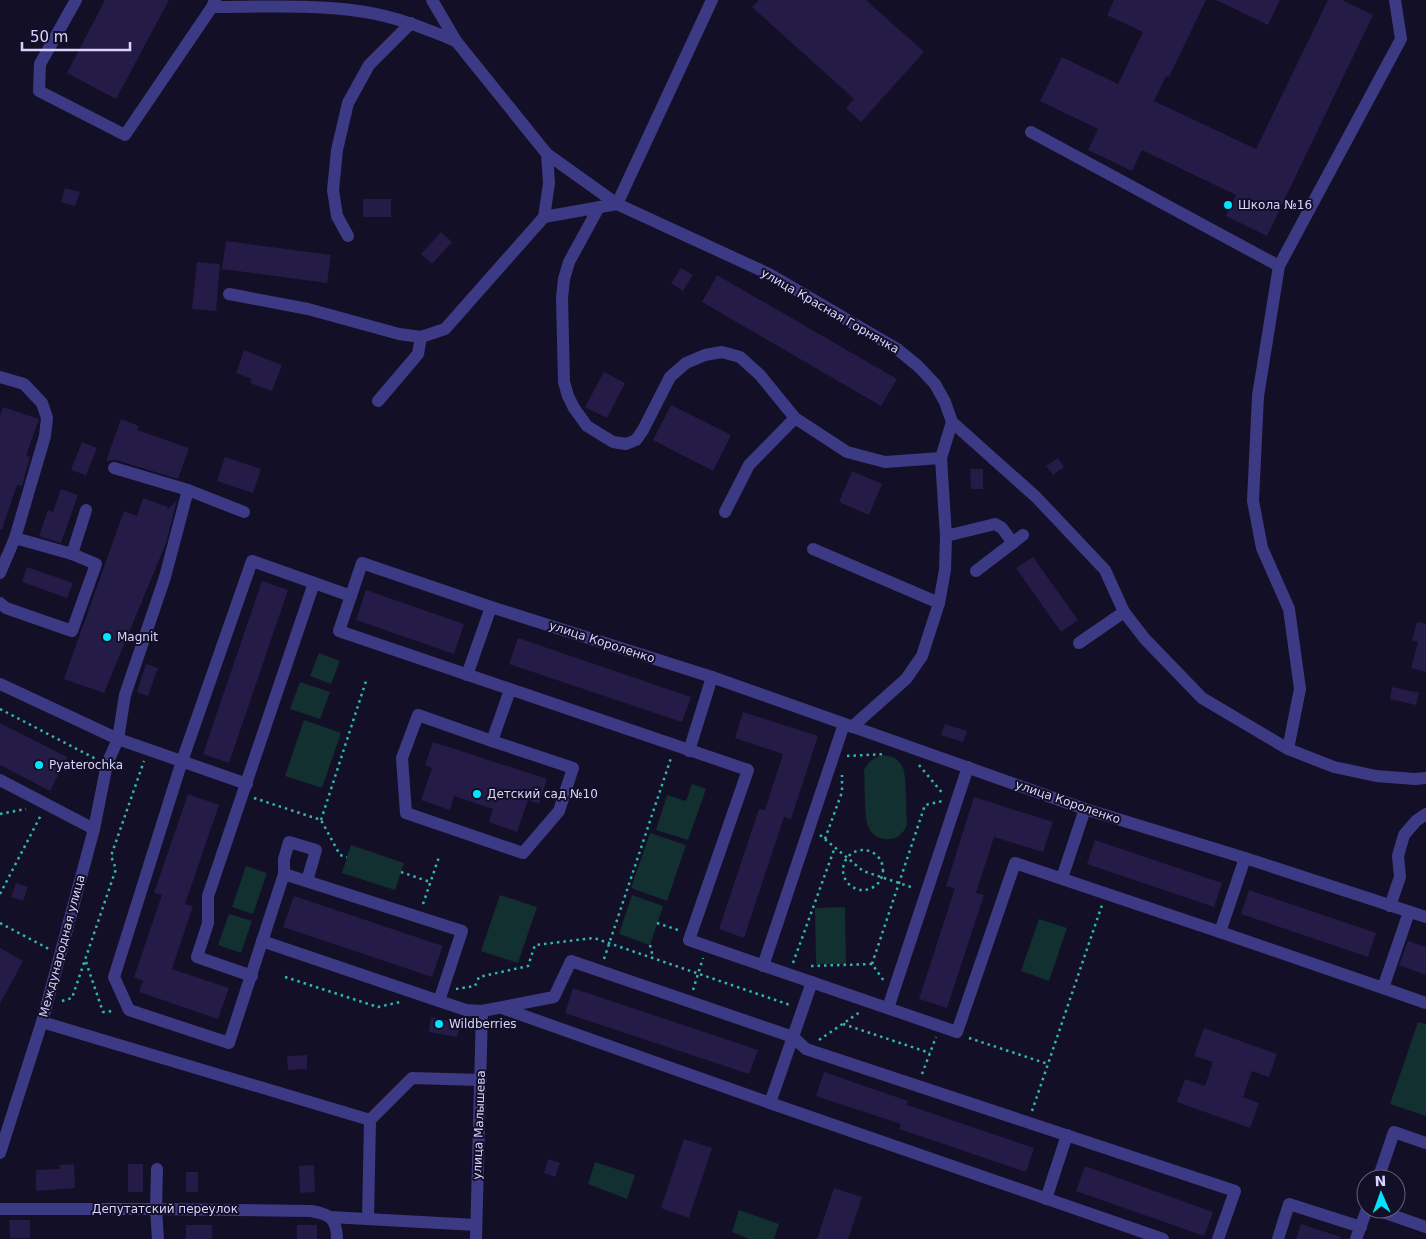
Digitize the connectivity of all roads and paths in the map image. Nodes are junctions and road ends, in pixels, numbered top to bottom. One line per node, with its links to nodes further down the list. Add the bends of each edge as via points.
1 (76, 0): 5 (street, via 40,64 39,91 125,134)
2 (432, 0): 7 (street, улица Красная Горнячка)
3 (712, 0): 10 (street)
4 (1395, 0): 14 (street, via 1401,39)
5 (213, 3): 6 (street, via 364,12)
6 (410, 23): 7 (street); 13 (street, via 370,65 348,103 337,150 333,190 337,216)
7 (456, 41): 9 (street, улица Красная Горнячка)
8 (1031, 132): 14 (street)
9 (547, 154): 10 (street, улица Красная Горнячка); 12 (street, via 549,183)
10 (617, 204): 11 (street); 20 (street, улица Красная Горнячка, via 769,274 897,349 935,384)
11 (599, 207): 12 (street); 19 (street, via 569,262 562,298 564,382 574,408 587,426 613,442 626,444 636,440 670,377 686,363 722,352 740,357 760,375)
12 (544, 217): 16 (street, via 445,329)
13 (348, 236)
14 (1279, 266): 52 (street, via 1258,396 1253,501 1262,548 1289,609 1300,689)
15 (229, 294): 16 (street, via 308,309)
16 (421, 337): 18 (street, via 418,354)
17 (0, 377): 29 (street, via 24,384 42,403 47,418 45,436)
18 (378, 402)
19 (795, 418): 21 (street, via 847,452 886,462); 26 (street, via 749,465)
20 (952, 422): 21 (street); 40 (street, улица Красная Горнячка, via 1036,497 1105,570)
21 (942, 458): 28 (street)
22 (114, 468): 23 (street)
23 (188, 490): 25 (street); 49 (street, Международная улица, via 165,577 125,695)
24 (86, 510): 32 (street)
25 (244, 512)
26 (725, 512)
27 (1024, 535): 30 (street)
28 (946, 536): 30 (street, via 995,524); 38 (street, via 945,570)
29 (15, 538): 32 (street); 34 (street)
30 (1013, 543): 33 (street)
31 (813, 549): 38 (street)
32 (72, 554): 37 (street, via 96,564 72,631)
33 (976, 571)
34 (0, 572)
35 (314, 583): 36 (street); 58 (street, via 252,561); 64 (street)
36 (351, 596): 39 (street, улица Короленко, via 362,563); 42 (street, via 339,631)
37 (0, 603)
38 (939, 603): 48 (street, via 922,656 906,680)
39 (491, 606): 42 (street); 43 (street, улица Короленко)
40 (1124, 612): 41 (street); 52 (street, улица Красная Горнячка, via 1145,639 1202,698)
41 (1079, 643)
42 (467, 675): 46 (street)
43 (712, 677): 48 (street, улица Короленко); 54 (street)
44 (367, 678): 68 (path)
45 (0, 684): 49 (street)
46 (510, 690): 50 (street); 51 (street)
47 (0, 709): 59 (path)
48 (848, 725): 60 (street, улица Короленко); 69 (street)
49 (118, 738): 53 (street); 59 (street, Международная улица)
50 (492, 741): 50 (street, via 418,715 402,758 406,813 523,853 559,810 573,768)
51 (675, 746): 54 (street); 105 (path)
52 (1288, 749): 62 (street, улица Красная Горнячка, via 1334,767 1376,776)
53 (147, 750): 58 (street); 100 (path, via 111,856 116,869)
54 (689, 751): 94 (street, via 748,770)
55 (890, 754): 56 (path)
56 (842, 757)
57 (914, 760): 83 (path, via 948,800 925,806)
58 (182, 761): 64 (street); 119 (street, via 114,977)
59 (107, 764): 70 (street, Международная улица)
60 (968, 767): 66 (street, улица Короленко); 84 (street)
61 (842, 774): 71 (path, via 842,792)
62 (1426, 778)
63 (0, 780): 65 (street)
64 (245, 789): 68 (path); 106 (street, via 208,896 208,923 197,957)
65 (47, 804): 70 (street); 85 (path)
66 (1085, 809): 76 (street, улица Короленко); 80 (street)
67 (1426, 814): 87 (street, via 1404,835 1398,856 1400,877)
68 (321, 820): 75 (path, via 340,855)
69 (810, 827): 71 (path); 102 (street)
70 (94, 829): 97 (street, Международная улица)
71 (825, 839): 72 (path)
72 (835, 847): 74 (path); 103 (path)
73 (439, 857): 82 (path)
74 (847, 857): 79 (path, via 863,871); 79 (path, via 861,849 869,850 881,861); 79 (path, via 842,873 852,888 870,889)
75 (347, 858)
76 (1245, 858): 87 (street, улица Короленко); 93 (street)
77 (401, 872): 82 (path)
78 (284, 874): 81 (street); 81 (street, via 289,842 316,850); 95 (street)
79 (882, 877): 83 (path)
80 (1062, 878): 86 (street); 124 (street, via 1016,863)
81 (307, 882): 90 (street)
82 (431, 882): 90 (path)
83 (899, 883): 84 (path); 101 (path)
84 (927, 892): 118 (street)
85 (0, 894)
86 (1106, 894): 93 (street); 128 (path)
87 (1390, 906): 88 (street, улица Короленко)
88 (1409, 912): 89 (street, улица Короленко); 110 (street)
89 (1426, 917)
90 (418, 918): 112 (street, via 462,932)
91 (0, 922): 97 (path)
92 (658, 923): 94 (path)
93 (1220, 932): 110 (street)
94 (691, 935): 102 (street, via 689,940)
95 (262, 941): 106 (street); 111 (street)
96 (650, 945): 98 (path)
97 (60, 955): 116 (street, Международная улица)
98 (653, 958)
99 (703, 958): 113 (path)
100 (85, 960): 116 (path, via 72,998); 119 (path, via 104,1012)
101 (872, 964): 104 (path); 109 (path)
102 (763, 966): 108 (street)
103 (792, 967)
104 (802, 967)
105 (600, 970): 113 (street); 117 (street, via 571,961 554,997)
106 (252, 976): 119 (street, via 229,1043)
107 (285, 977): 111 (path, via 378,1007)
108 (812, 982): 114 (street); 125 (street)
109 (886, 984)
110 (1383, 988): 115 (street)
111 (426, 996): 112 (street)
112 (439, 1001): 120 (street, via 466,1010)
113 (689, 1001): 125 (street)
114 (873, 1003): 118 (street); 122 (path)
115 (1426, 1003)
116 (46, 1006): 121 (street, Международная улица)
117 (501, 1007): 120 (street); 131 (street)
118 (888, 1008): 123 (street)
119 (129, 1010)
120 (482, 1011): 129 (street, улица Малышева)
121 (42, 1022): 132 (street); 134 (street, Международная улица)
122 (843, 1024): 126 (path); 127 (path)
123 (940, 1026): 124 (street); 127 (path)
124 (958, 1032): 128 (path)
125 (793, 1037): 126 (street); 131 (street)
126 (806, 1049): 130 (street)
127 (930, 1053): 130 (path)
128 (1048, 1064): 133 (path)
129 (481, 1080): 132 (street, via 412,1078); 147 (street, улица Малышева)
130 (918, 1085): 133 (street)
131 (770, 1103): 140 (street)
132 (370, 1120): 144 (street)
133 (1028, 1121): 135 (street)
134 (4, 1130): 137 (street, Международная улица)
135 (1067, 1135): 140 (street); 154 (street, via 1235,1191)
136 (1426, 1143): 139 (street, via 1394,1132)
137 (0, 1153)
138 (157, 1169): 141 (street)
139 (1381, 1169)
140 (1046, 1199): 153 (street)
141 (156, 1209): 142 (street, Депутатский переулок); 143 (street, Депутатский переулок, via 311,1210); 150 (street)
142 (0, 1210)
143 (330, 1217): 144 (street, Депутатский переулок); 151 (street, via 335,1223)
144 (368, 1219): 147 (street, Депутатский переулок)
145 (1363, 1219): 149 (street)
146 (1405, 1219): 148 (street)
147 (476, 1225): 152 (street, улица Малышева)
148 (1426, 1226)
149 (1358, 1233): 155 (street, via 1289,1204)
150 (158, 1239)
151 (337, 1239)
152 (476, 1239)
153 (1163, 1239)
154 (1218, 1239)
155 (1278, 1239)

